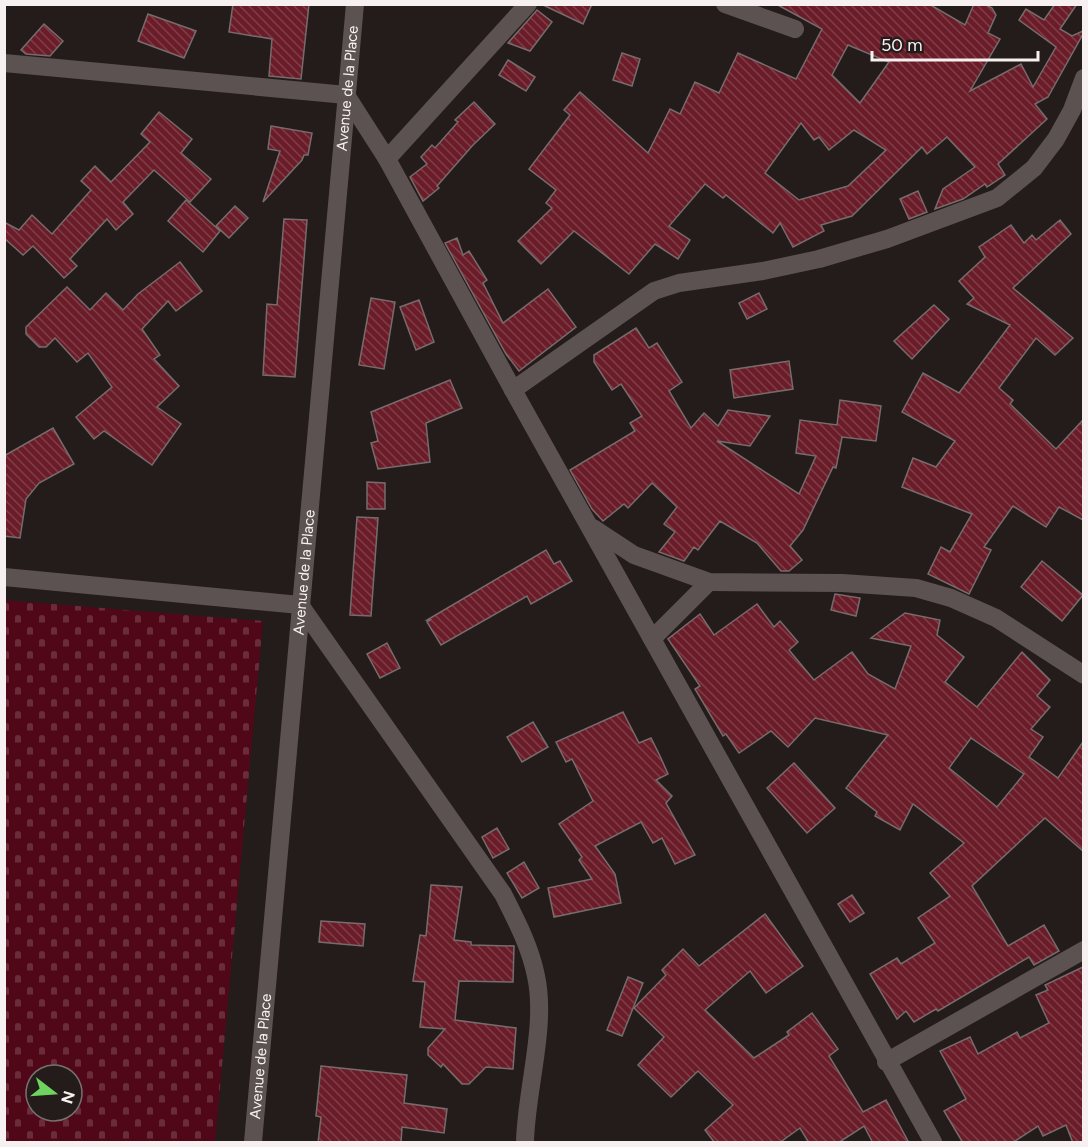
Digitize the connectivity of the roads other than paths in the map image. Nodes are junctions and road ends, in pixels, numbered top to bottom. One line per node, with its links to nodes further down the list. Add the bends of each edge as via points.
1 (355, 4): 7 (street, Avenue de la Place)
2 (528, 4): 8 (street)
3 (724, 4): 4 (street)
4 (795, 29)
5 (4, 63): 7 (street)
6 (1083, 78): 9 (street, via 1056,139 1034,168 997,198 887,239 819,259 654,291)
7 (346, 95): 8 (street); 13 (street, Avenue de la Place)
8 (387, 159): 9 (street)
9 (513, 390): 10 (street)
10 (589, 524): 12 (street, via 634,555); 14 (street)
11 (4, 577): 13 (street)
12 (709, 582): 14 (street); 15 (street, via 916,588 996,618)
13 (300, 605): 18 (street, Avenue de la Place); 19 (street, via 503,894 524,937 536,977 538,1021)
14 (652, 639): 17 (street)
15 (1083, 675)
16 (1083, 950): 17 (street)
17 (886, 1062): 20 (street)
18 (253, 1143)
19 (525, 1143)
20 (933, 1143)

